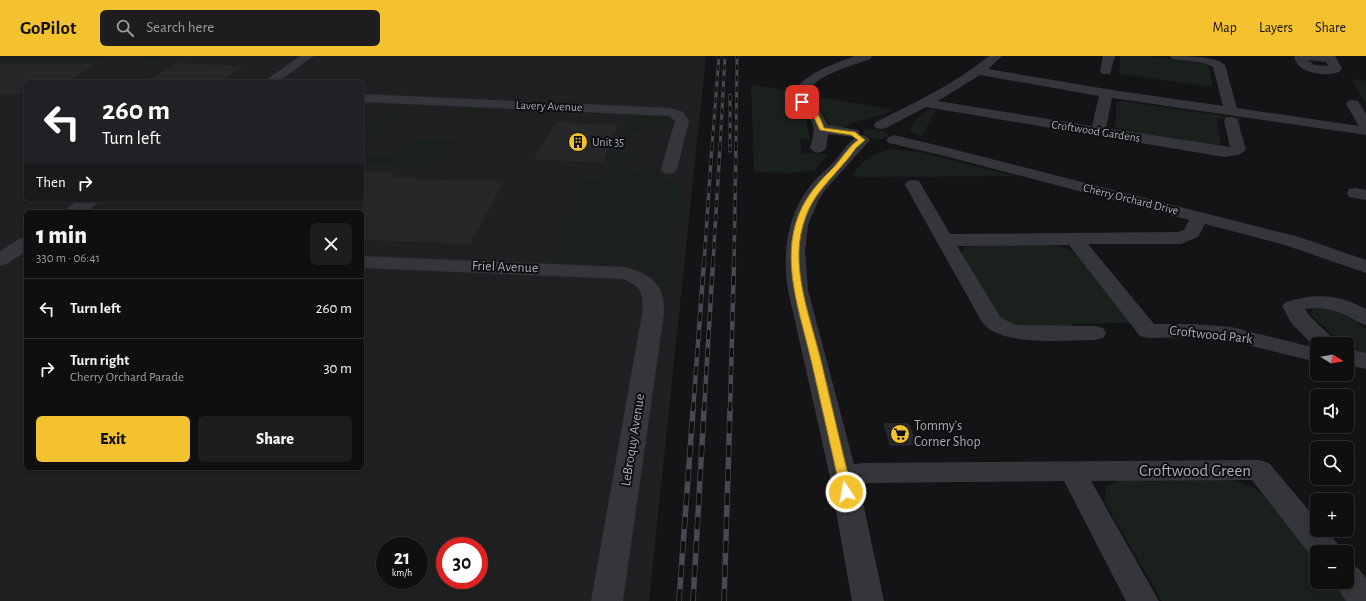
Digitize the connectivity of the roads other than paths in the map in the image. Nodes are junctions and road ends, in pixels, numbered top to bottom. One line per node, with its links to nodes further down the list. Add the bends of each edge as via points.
1 (308, 56): 8 (street)
2 (866, 56): 15 (street, via 822,73 799,93 798,96 818,118)
3 (996, 56): 6 (street)
4 (1109, 56): 7 (street)
5 (1176, 56): 13 (street, via 1206,60 1219,65)
6 (978, 71): 9 (street); 11 (street)
7 (1106, 71)
8 (272, 80)
9 (1106, 93): 13 (street); 16 (street)
10 (364, 98): 20 (street, Lavery Avenue, via 670,112 682,120)
11 (924, 103): 16 (street, Croftwood Gardens); 18 (street)
12 (1353, 104): 14 (street)
13 (1231, 116): 16 (street, Croftwood Gardens, via 1238,150 1234,152); 17 (street)
14 (1366, 125)
15 (822, 129): 18 (street, Cherry Orchard Drive); 19 (street)
16 (1098, 131)
17 (1366, 131)
18 (872, 134): 24 (street, Cherry Orchard Drive); 37 (street, via 855,145 810,198 797,233 794,262 798,290)
19 (818, 148)
20 (669, 169)
21 (914, 185): 25 (street)
22 (87, 202): 23 (street)
23 (75, 210)
24 (1200, 217): 26 (street, via 1191,233 1181,238); 30 (street, Cherry Orchard Drive, via 1292,241)
25 (944, 240): 26 (street); 33 (street, via 992,322 1012,332)
26 (1074, 240): 35 (street, Croftwood Park, via 1148,331 1175,329 1242,336)
27 (23, 247): 28 (street)
28 (0, 260)
29 (364, 262): 31 (street, Friel Avenue, via 603,271 626,273)
30 (1366, 267)
31 (646, 282): 39 (street, LeBroquy Avenue, via 655,299)
32 (1366, 318): 34 (street, via 1341,304 1320,302 1293,306 1300,319)
33 (1095, 333)
34 (1319, 337)
35 (1310, 354)
36 (1072, 471): 37 (street, Croftwood Green, via 864,473); 38 (street, Croftwood Green, via 1260,470); 41 (street)
37 (844, 477): 40 (street)
38 (1320, 545)
39 (607, 601)
40 (868, 601)
41 (1143, 601)

